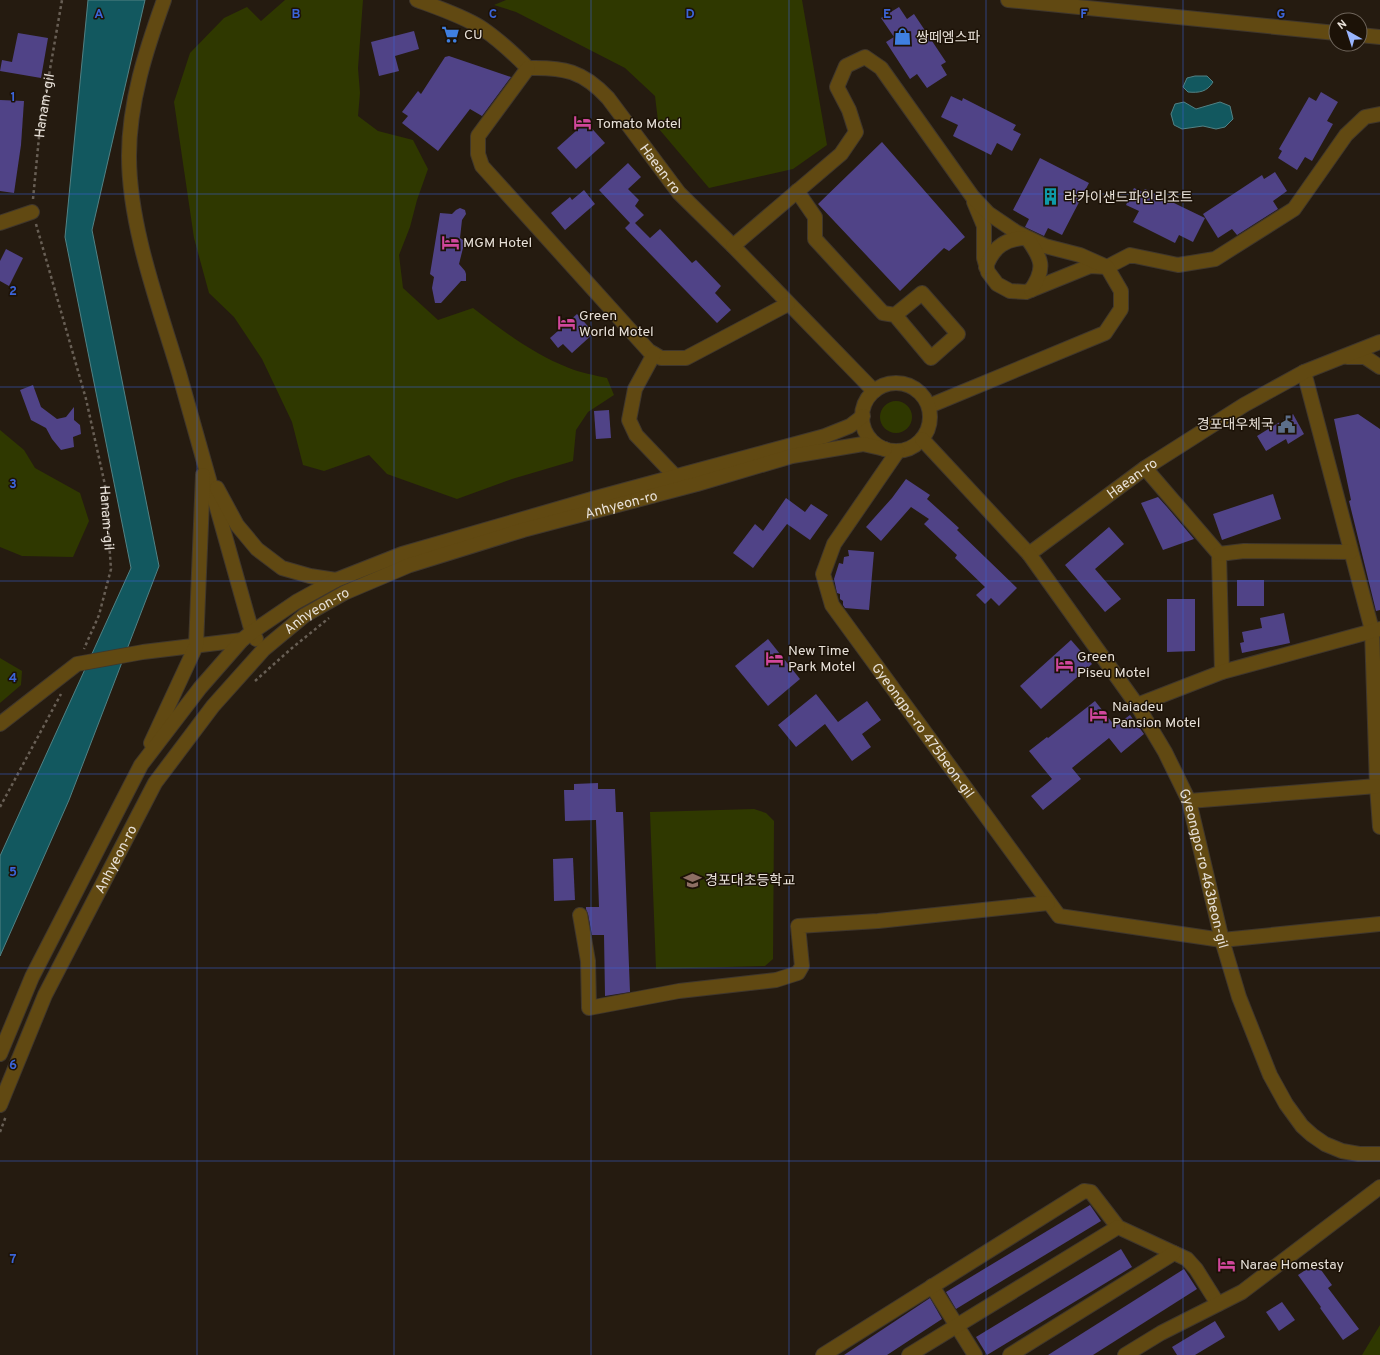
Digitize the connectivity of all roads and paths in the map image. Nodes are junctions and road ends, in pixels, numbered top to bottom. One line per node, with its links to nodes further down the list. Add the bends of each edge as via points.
1 (62, 0): 13 (path, Hanam-gil, via 40,127)
2 (164, 0): 32 (street, via 147,49 135,100 129,156 130,187 148,270)
3 (417, 0): 5 (street)
4 (1008, 0): 6 (street)
5 (435, 3): 9 (street, via 482,28)
6 (1328, 32)
7 (1368, 36): 8 (street)
8 (1380, 37)
9 (528, 68): 16 (street, Haean-ro, via 546,67 575,73 596,85 679,193); 23 (street, via 478,136 478,154 482,166)
10 (1380, 114): 18 (street, via 1365,117 1346,134 1294,209 1215,259 1178,265 1130,255)
11 (797, 191): 12 (street, via 841,154 856,132 837,86 846,66 866,57 881,68); 16 (street); 21 (street, via 815,217 816,239 883,313)
12 (972, 196): 15 (street, via 988,213); 17 (street, via 984,226)
13 (32, 212): 14 (street); 44 (path, Hanam-gil, via 86,399 104,485 111,569 100,615)
14 (0, 223)
15 (1027, 238): 17 (street, via 1006,242 996,249); 18 (street, via 1045,246 1080,255); 19 (street, via 1037,250 1041,264 1039,278)
16 (733, 246): 20 (street, Haean-ro)
17 (986, 267): 19 (street, via 997,284 1010,291)
18 (1107, 267): 19 (street, via 1090,266); 28 (street, via 1121,291 1121,309 1105,333)
19 (1031, 290)
20 (788, 304): 23 (street, via 686,358 661,358); 27 (street, Haean-ro)
21 (895, 315): 21 (street, via 931,358 958,334 922,293)
22 (1380, 342): 24 (street, Haean-ro)
23 (654, 354): 34 (street, via 634,389 629,420 636,435)
24 (1343, 356): 25 (street, via 1365,357); 26 (street, Haean-ro)
25 (1380, 368)
26 (1304, 372): 33 (street, Haean-ro, via 1244,405); 35 (street)
27 (874, 391): 28 (street, via 884,385 906,384 924,396); 29 (street, via 864,406)
28 (929, 406): 30 (street, via 928,429)
29 (862, 416): 31 (street, via 868,436 876,444); 34 (street, Anhyeon-ro, via 850,426 825,436)
30 (922, 439): 31 (street, via 907,449); 36 (street)
31 (892, 450): 43 (street, Anhyeon-ro, via 863,444 792,456 523,530 410,565 344,593 305,615); 55 (street, Gyeongpo-ro 475beon-gil, via 834,544 823,574 832,605)
32 (203, 463): 38 (street, via 236,525 256,549 282,568); 41 (street); 42 (street)
33 (1145, 468): 36 (street, Haean-ro); 37 (street)
34 (676, 477): 38 (street, Anhyeon-ro, via 543,512 402,554)
35 (1351, 552): 37 (street, via 1244,551); 40 (street)
36 (1029, 554): 48 (street, Gyeongpo-ro 463beon-gil)
37 (1219, 554): 45 (street)
38 (336, 580): 41 (street, Anhyeon-ro, via 296,602)
39 (335, 614): 46 (path)
40 (1376, 629): 45 (street); 51 (street)
41 (247, 636): 42 (street); 43 (street); 50 (street, Anhyeon-ro, via 200,688)
42 (196, 646): 44 (street, via 143,652); 50 (street)
43 (264, 649): 60 (street, Anhyeon-ro, via 213,706 155,783 45,995)
44 (81, 664): 49 (street)
45 (1222, 672): 48 (street)
46 (251, 685)
47 (62, 691): 53 (path)
48 (1137, 705): 52 (street, Gyeongpo-ro 463beon-gil, via 1165,752)
49 (0, 724)
50 (139, 770): 59 (street, Anhyeon-ro, via 32,977)
51 (1377, 786): 52 (street); 54 (street)
52 (1189, 801): 58 (street, Gyeongpo-ro 463beon-gil)
53 (0, 807)
54 (1380, 827)
55 (1048, 903): 56 (street, via 798,926 802,966 798,973 776,980 679,991 589,1008 588,961); 58 (street, Gyeongpo-ro 475beon-gil, via 1059,916)
56 (580, 915)
57 (1380, 924): 58 (street, Gyeongpo-ro 475beon-gil)
58 (1222, 940): 62 (street, Gyeongpo-ro 463beon-gil, via 1242,1004 1270,1075 1302,1126 1325,1144 1342,1151)
59 (0, 1054)
60 (4, 1109): 61 (path)
61 (0, 1132)
62 (1380, 1154)
63 (1380, 1187): 67 (street, via 1242,1292)
64 (1118, 1227): 65 (street); 66 (street, via 1091,1192 1084,1191); 68 (street)
65 (1174, 1253): 67 (street, via 1187,1259 1196,1269); 72 (street)
66 (932, 1286): 68 (street); 69 (street)
67 (1218, 1304): 73 (street)
68 (956, 1326): 70 (street); 71 (street)
69 (822, 1355)
70 (909, 1355)
71 (975, 1355)
72 (1010, 1355)
73 (1125, 1355)

